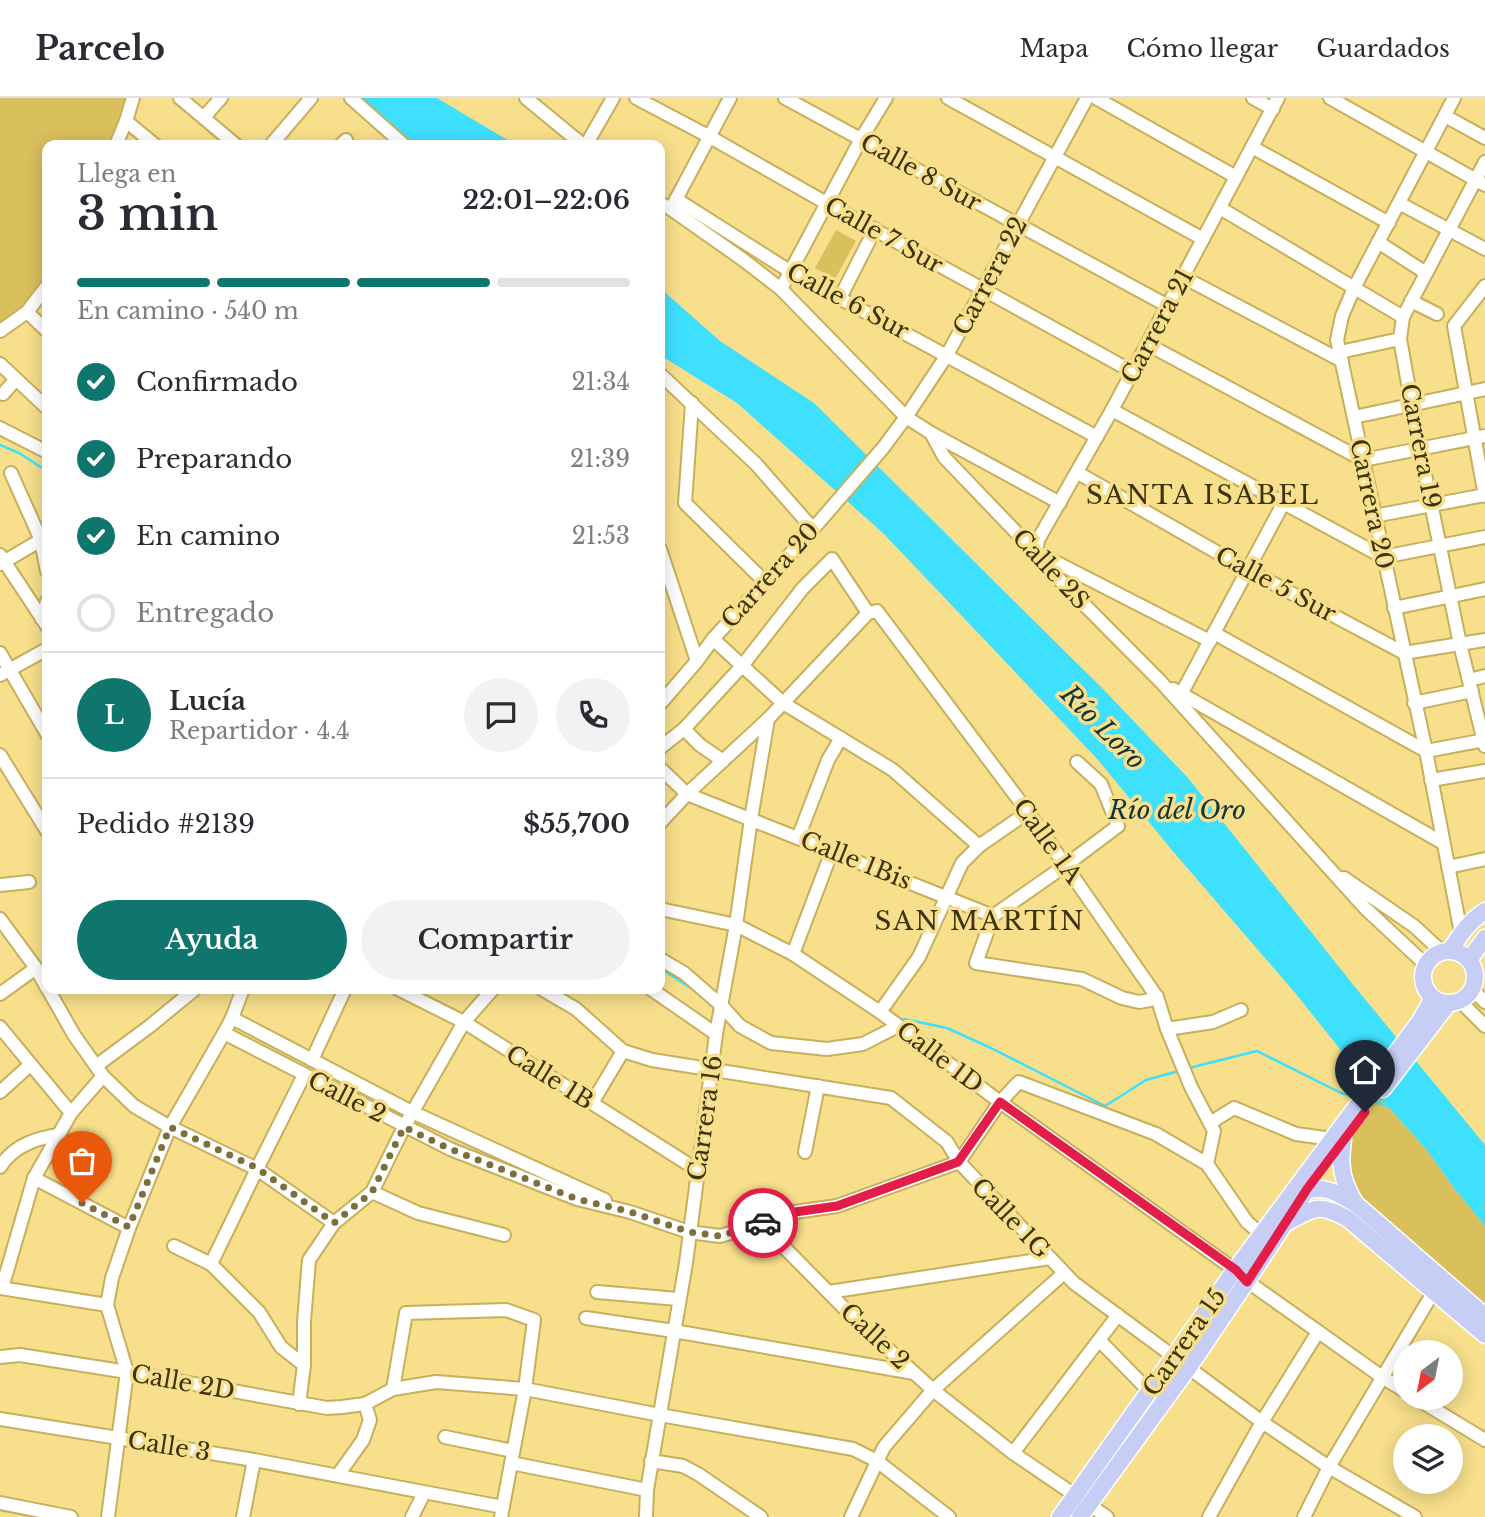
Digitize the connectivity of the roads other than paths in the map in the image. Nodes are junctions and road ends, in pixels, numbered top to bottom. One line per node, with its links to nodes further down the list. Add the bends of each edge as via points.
1 (133, 98): 22 (street)
2 (180, 98): 21 (street)
3 (221, 98): 21 (street)
4 (311, 98): 29 (street)
5 (352, 98): 30 (street)
6 (526, 98): 31 (street)
7 (613, 98): 32 (street)
8 (636, 98): 23 (street, Calle 7 Sur)
9 (730, 98): 23 (street)
10 (785, 98): 18 (street, Calle 8 Sur)
11 (886, 98): 25 (street)
12 (948, 98): 35 (street)
13 (1087, 98): 35 (street, Carrera 22)
14 (1096, 98): 37 (street)
15 (1253, 98): 19 (street)
16 (1330, 98): 34 (street)
17 (1454, 98): 20 (street, Carrera 20)
18 (802, 102): 25 (street, Calle 8 Sur)
19 (1275, 103): 33 (street, Carrera 21)
20 (1445, 116): 24 (street); 34 (street, Carrera 20)
21 (204, 117): 28 (street)
22 (126, 121): 26 (street); 27 (street)
23 (710, 137): 39 (street); 41 (street, Calle 7 Sur)
24 (1485, 138)
25 (861, 139): 41 (street); 44 (street, Calle 8 Sur)
26 (118, 140)
27 (149, 140)
28 (230, 140)
29 (275, 140)
30 (398, 140)
31 (578, 140)
32 (587, 140)
33 (1252, 146): 37 (street, Carrera 21); 43 (street)
34 (1426, 152): 38 (street); 40 (street, Carrera 20)
35 (1055, 157): 44 (street, Carrera 22); 47 (street)
36 (1485, 162): 38 (street, Carrera 19)
37 (1236, 177): 42 (street, Carrera 21)
38 (1480, 182): 46 (street, Carrera 19)
39 (665, 203): 50 (street, Calle 6 Sur); 55 (street)
40 (1399, 203): 43 (street, Carrera 20); 46 (street)
41 (828, 204): 45 (street, Calle 7 Sur); 50 (street)
42 (1220, 208): 47 (street, Carrera 21); 54 (street)
43 (1389, 223): 48 (street, Carrera 20)
44 (1017, 225): 56 (street, Carrera 22); 60 (street, Calle 8 Sur)
45 (875, 229): 56 (street, Calle 7 Sur); 58 (street)
46 (1449, 230): 49 (street); 51 (street, Carrera 19)
47 (1203, 239): 52 (street, Carrera 21)
48 (1378, 242): 51 (street); 54 (street, Carrera 20)
49 (1485, 249)
50 (791, 272): 55 (street); 58 (street, Calle 6 Sur)
51 (1426, 273): 59 (street, Carrera 19)
52 (1183, 277): 60 (street, Carrera 21); 69 (street)
53 (1485, 286): 76 (street, via 1454,326)
54 (1354, 288): 63 (street); 69 (street, Carrera 20, via 1337,340)
55 (781, 289): 81 (street)
56 (983, 289): 68 (street, Carrera 22); 71 (street, Calle 7 Sur)
57 (42, 292): 61 (street)
58 (840, 298): 68 (street, Calle 6 Sur)
59 (1411, 301): 62 (street); 63 (street, Carrera 19)
60 (1168, 306): 67 (street, Carrera 21)
61 (27, 312): 64 (street); 65 (street)
62 (1437, 313)
63 (1403, 317): 66 (street, Carrera 19)
64 (42, 326)
65 (0, 331)
66 (1400, 339): 69 (street); 79 (street, Carrera 19)
67 (1147, 344): 71 (street, Carrera 21); 90 (street)
68 (947, 355): 81 (street, Carrera 22); 85 (street, Calle 6 Sur)
69 (1341, 356): 82 (street, Carrera 20)
70 (0, 364): 72 (street)
71 (1133, 372): 80 (street, Carrera 21)
72 (16, 379): 75 (street); 77 (street)
73 (665, 379): 78 (street)
74 (1485, 389): 76 (street)
75 (3, 394)
76 (1466, 394): 79 (street); 86 (street)
77 (42, 403)
78 (692, 403): 98 (street, via 756,464); 109 (street, via 685,503)
79 (1412, 405): 82 (street); 89 (street, Carrera 19)
80 (1112, 410): 85 (street, Carrera 21); 95 (street)
81 (906, 417): 84 (street); 87 (street, Carrera 22)
82 (1354, 418): 90 (street, Carrera 20)
83 (0, 429): 88 (street)
84 (931, 433): 94 (street); 103 (street, Calle 2S, via 944,457)
85 (1097, 437): 92 (street, Carrera 21)
86 (1480, 437): 89 (street); 93 (street)
87 (883, 448): 98 (street, Carrera 20)
88 (42, 450)
89 (1420, 450): 90 (street); 96 (street, Carrera 19)
90 (1363, 460): 97 (street, Carrera 20)
91 (11, 472): 100 (street)
92 (1078, 473): 94 (street, Carrera 21); 108 (street, Calle 5 Sur)
93 (1485, 495): 96 (street)
94 (1060, 503): 103 (street, Carrera 21, via 1038,540)
95 (1283, 504): 104 (street); 108 (street)
96 (1432, 505): 97 (street); 102 (street, Carrera 19)
97 (1374, 516): 104 (street, Carrera 20)
98 (813, 529): 109 (street, Carrera 20)
99 (1485, 537): 102 (street)
100 (41, 540): 101 (street); 106 (street)
101 (42, 545)
102 (1441, 546): 104 (street); 111 (street, Carrera 19)
103 (1036, 553): 115 (street); 127 (street, Calle 2S)
104 (1383, 557): 112 (street, Carrera 20)
105 (832, 559): 113 (street, Calle 1A); 123 (street, Carrera 20, via 803,587)
106 (1, 560): 114 (street)
107 (665, 564): 122 (street)
108 (1248, 570): 115 (street); 121 (street, Calle 5 Sur)
109 (765, 582): 116 (street, Carrera 20)
110 (1485, 589): 111 (street)
111 (1452, 596): 112 (street); 118 (street, Carrera 19)
112 (1394, 608): 121 (street, Carrera 20)
113 (873, 612): 129 (street); 145 (street, Calle 1A)
114 (42, 618)
115 (1212, 637): 127 (street); 137 (street)
116 (713, 639): 122 (street, Carrera 20); 123 (street)
117 (1485, 640): 118 (street)
118 (1460, 643): 121 (street); 126 (street, Carrera 19)
119 (42, 652): 124 (street)
120 (0, 653): 124 (street)
121 (1404, 653): 130 (street, Carrera 20)
122 (697, 661): 128 (street, Carrera 20)
123 (742, 666): 129 (street); 133 (street, Carrera 20)
124 (5, 672): 132 (street)
125 (1485, 676): 126 (street)
126 (1470, 685): 130 (street); 135 (street, Carrera 19)
127 (1179, 697): 150 (street); 156 (street, Calle 2S)
128 (665, 698)
129 (783, 703): 131 (street); 134 (street)
130 (1414, 703): 137 (street, Carrera 20)
131 (768, 719): 139 (street); 148 (street, Carrera 16)
132 (42, 727)
133 (684, 729): 136 (street, Carrera 20); 139 (street)
134 (841, 738): 149 (street); 151 (street, via 893,770)
135 (1485, 742): 137 (street)
136 (665, 744)
137 (1426, 751): 143 (street, Carrera 20)
138 (0, 755): 146 (street)
139 (723, 761): 144 (street)
140 (1077, 762): 154 (street, via 1101,784 1118,825)
141 (1485, 771): 143 (street)
142 (665, 773): 144 (street, Calle 1Bis)
143 (1431, 780): 150 (street, Carrera 20)
144 (687, 794): 147 (street); 148 (street, Calle 1Bis)
145 (1028, 812): 151 (street); 154 (street, Calle 1A)
146 (42, 818)
147 (665, 818)
148 (751, 819): 149 (street, Calle 1Bis); 164 (street, Carrera 16)
149 (798, 838): 152 (street, Calle 1Bis)
150 (1443, 843): 155 (street, Carrera 20)
151 (979, 846): 159 (street, via 962,863)
152 (832, 851): 159 (street, Calle 1Bis); 168 (street)
153 (1485, 859): 155 (street)
154 (1066, 865): 162 (street); 184 (street, Calle 1A)
155 (1448, 867): 165 (street, Carrera 20)
156 (1329, 868): 167 (street); 171 (street, via 1364,908)
157 (29, 882): 158 (street)
158 (0, 885)
159 (946, 896): 162 (street, Calle 1Bis); 189 (street, via 919,957)
160 (665, 910): 164 (street, Calle 1D)
161 (1485, 911): 165 (main road)
162 (993, 916): 184 (street, via 976,963 1082,979 1139,1002)
163 (0, 919): 172 (street)
164 (736, 925): 168 (street, Calle 1D); 187 (street, Carrera 16)
165 (1461, 933): 167 (main road)
166 (1485, 938): 169 (main road)
167 (1446, 951): 169 (main road); 171 (main road)
168 (793, 954): 189 (street, Calle 1D)
169 (1469, 960): 174 (main road, via 1475,972)
170 (665, 962): 187 (street, via 684,973)
171 (1426, 965): 185 (main road, via 1423,983 1427,991)
172 (36, 968): 173 (street); 175 (street)
173 (42, 978)
174 (1473, 989): 185 (main road, via 1468,997); 186 (street)
175 (0, 994)
176 (51, 994): 202 (street)
177 (189, 994): 202 (street)
178 (241, 994): 190 (street)
179 (343, 994): 199 (street)
180 (408, 994): 191 (street, Calle 1B)
181 (489, 994): 191 (street)
182 (550, 994): 198 (street, Calle 1G, via 576,1009)
183 (658, 994): 197 (street)
184 (1157, 997): 195 (street, Calle 1A)
185 (1447, 1001): 193 (street); 214 (main road, Carrera 15)
186 (1485, 1002)
187 (721, 1009): 192 (street, via 771,1043 827,1049 863,1044); 197 (street, Carrera 16)
188 (1241, 1010): 195 (street, via 1213,1022)
189 (880, 1012): 192 (street, Calle 1D)
190 (232, 1018): 196 (street); 199 (street, Calle 2)
191 (464, 1022): 207 (street, Calle 1B); 208 (street)
192 (898, 1026): 206 (street, Calle 1D)
193 (1485, 1026)
194 (0, 1027): 200 (street)
195 (1167, 1030): 210 (street, Calle 1A)
196 (224, 1033): 203 (street, Calle 2); 211 (street)
197 (716, 1034): 201 (street, Carrera 16)
198 (623, 1051): 201 (street, Calle 1G); 207 (street)
199 (312, 1060): 208 (street, Calle 2)
200 (30, 1065): 205 (street); 209 (street)
201 (712, 1069): 204 (street, Calle 1G); 220 (street, Carrera 16)
202 (99, 1071): 209 (street); 211 (street, via 134,1106)
203 (304, 1075): 212 (street, Calle 2); 219 (street)
204 (818, 1086): 215 (street); 216 (street, Calle 1G, via 891,1098 947,1142)
205 (0, 1092)
206 (1000, 1102): 216 (street); 217 (street, via 1020,1082 1156,1134); 238 (street, Calle 1D)
207 (592, 1103): 220 (street, Calle 1B)
208 (412, 1112): 212 (street); 226 (street, Calle 2)
209 (71, 1114): 213 (street)
210 (1210, 1123): 214 (street, via 1234,1108 1296,1135); 217 (street, Calle 1A, via 1214,1131)
211 (170, 1127): 219 (street); 230 (street)
212 (404, 1127): 223 (street); 226 (street, Calle 2, via 577,1199)
213 (59, 1135): 218 (street, via 39,1137 8,1155); 221 (street)
214 (1341, 1135): 222 (main road, Carrera 15); 224 (main road, Carrera 15); 225 (main road, via 1342,1176)
215 (805, 1152)
216 (958, 1162): 229 (street, via 837,1206 788,1213); 235 (street, Calle 1G)
217 (1207, 1164): 233 (street, via 1247,1222)
218 (0, 1167)
219 (257, 1168): 227 (street); 236 (street)
220 (699, 1171): 231 (street, Carrera 16)
221 (34, 1178): 230 (street); 239 (street)
222 (1307, 1189): 224 (main road); 225 (main road, via 1337,1192); 228 (main road, Carrera 15)
223 (372, 1192): 227 (street); 232 (street, via 418,1213)
224 (1291, 1196): 233 (main road, Carrera 15)
225 (1357, 1205): 246 (main road)
226 (631, 1212): 231 (street, Calle 2)
227 (334, 1223): 254 (street, via 309,1260)
228 (1286, 1223): 238 (main road, Carrera 15); 240 (main road, via 1317,1208 1336,1212)
229 (761, 1224): 231 (street, Calle 2, via 720,1236); 242 (street, Calle 2)
230 (129, 1227): 244 (street)
231 (689, 1232): 243 (street, Carrera 16)
232 (504, 1235)
233 (1262, 1235): 238 (main road, Carrera 15)
234 (174, 1246): 236 (street)
235 (1050, 1258): 237 (street, Calle 1G); 242 (street)
236 (211, 1264): 254 (street, via 259,1312 281,1347)
237 (1064, 1273): 245 (street, Calle 1G); 262 (street)
238 (1241, 1276): 249 (street, Calle 1D); 252 (main road, Carrera 15); 255 (main road, Carrera 15)
239 (1, 1288): 244 (street)
240 (1433, 1291): 250 (main road); 258 (street)
241 (597, 1292): 243 (street)
242 (829, 1292): 257 (street, Calle 2)
243 (678, 1299): 248 (street, Carrera 16)
244 (107, 1305): 256 (street)
245 (1118, 1315): 251 (street); 252 (street, Calle 1G)
246 (1485, 1316)
247 (586, 1318): 248 (street)
248 (674, 1331): 257 (street); 267 (street, Carrera 16)
249 (1318, 1332): 258 (street, Calle 1D); 269 (street)
250 (1485, 1335)
251 (1099, 1340): 263 (street); 273 (street)
252 (1174, 1356): 255 (street, Calle 1G); 263 (main road, Carrera 15)
253 (0, 1357): 256 (street, Calle 2D, via 20,1355)
254 (304, 1365): 264 (street)
255 (1189, 1367): 269 (street, Calle 1G); 283 (main road, Carrera 15)
256 (127, 1372): 264 (street, Calle 2D); 271 (street)
257 (914, 1373): 262 (street, Calle 2)
258 (1382, 1377): 259 (street, Calle 1D); 278 (street)
259 (1393, 1384)
260 (393, 1389): 261 (street, via 436,1382); 261 (street, via 406,1313 506,1311 534,1320); 265 (street)
261 (525, 1389): 267 (street); 274 (street)
262 (933, 1390): 273 (street, Calle 2); 277 (street)
263 (1149, 1391): 283 (main road, Carrera 15)
264 (299, 1404): 265 (street, Calle 2D, via 342,1408)
265 (365, 1404): 279 (street, via 370,1420 363,1440)
266 (1436, 1410): 272 (street)
267 (660, 1415): 276 (street, Carrera 16); 277 (street, via 853,1449)
268 (0, 1419): 271 (street, Calle 3)
269 (1262, 1422): 278 (street, Calle 1G); 295 (street)
270 (445, 1437): 274 (street)
271 (119, 1438): 275 (street, Calle 3); 286 (street)
272 (1485, 1440)
273 (1013, 1453): 283 (street, Calle 2)
274 (512, 1457): 280 (street); 284 (street)
275 (254, 1461): 279 (street, Calle 3); 287 (street)
276 (652, 1461): 280 (street, Carrera 16); 290 (street, via 691,1470)
277 (877, 1461): 291 (street); 292 (street)
278 (1329, 1467): 296 (street); 297 (street, Calle 1G)
279 (338, 1475): 281 (street, Calle 3)
280 (647, 1490): 289 (street, Carrera 16)
281 (424, 1493): 284 (street); 288 (street)
282 (0, 1503): 285 (street)
283 (1082, 1505): 293 (main road, Carrera 15); 294 (street, Calle 2)
284 (502, 1512)
285 (71, 1517)
286 (108, 1517)
287 (243, 1517)
288 (412, 1517)
289 (647, 1517)
290 (761, 1517)
291 (851, 1517)
292 (949, 1517)
293 (1060, 1517)
294 (1107, 1517)
295 (1209, 1517)
296 (1304, 1517)
297 (1415, 1517)

